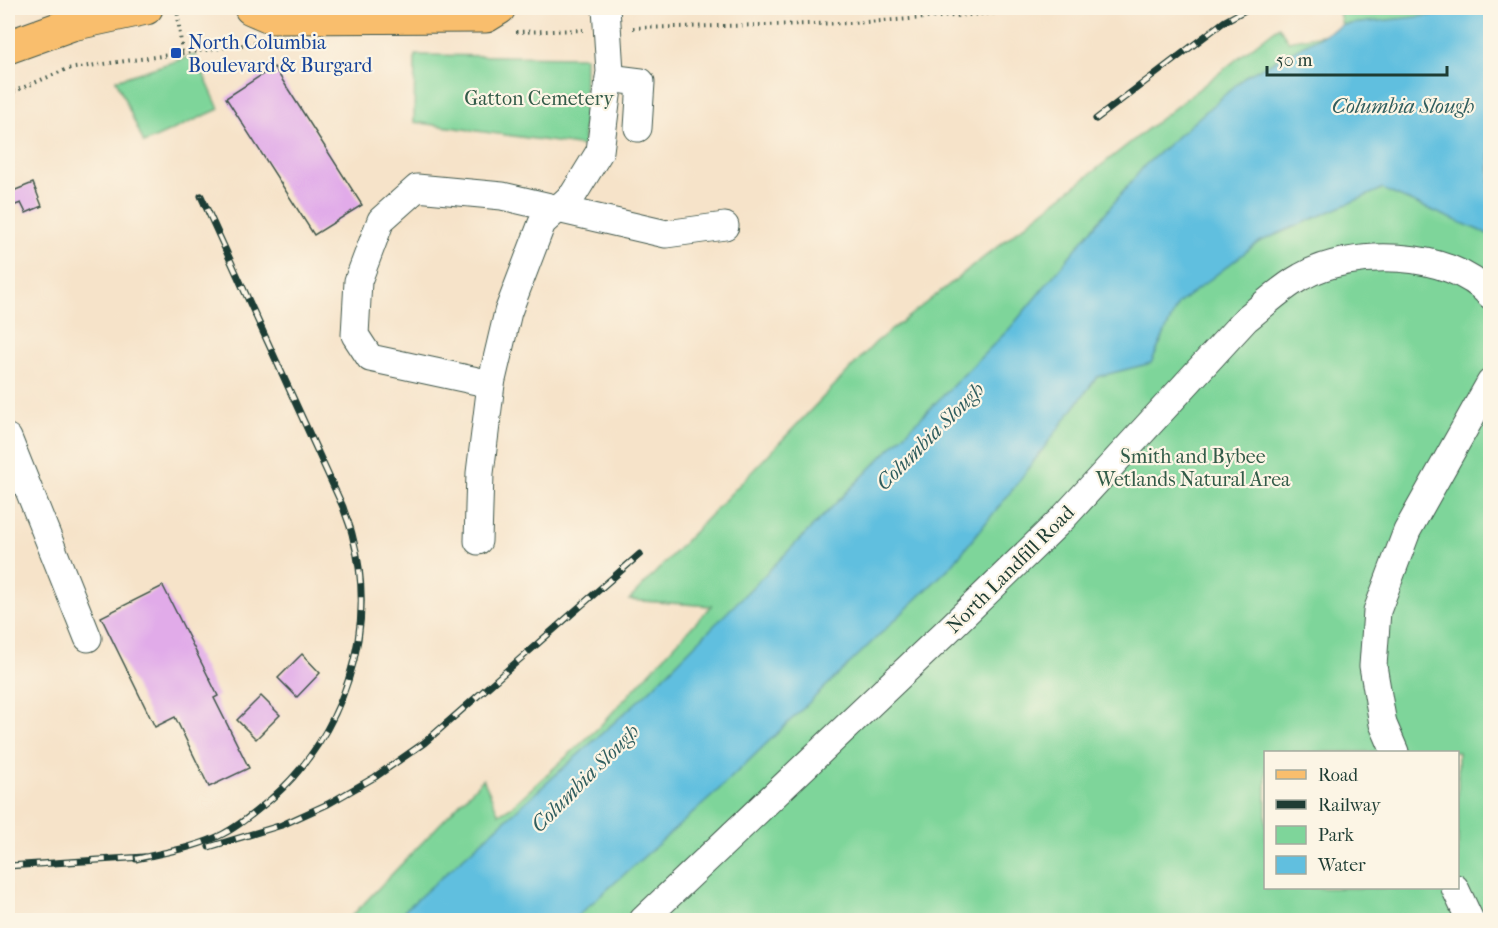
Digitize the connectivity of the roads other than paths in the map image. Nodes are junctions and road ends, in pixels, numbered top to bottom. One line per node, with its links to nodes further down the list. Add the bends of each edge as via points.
1 (146, 8): 5 (main road)
2 (251, 8): 3 (main road, via 272,17 486,16)
3 (499, 8)
4 (606, 8): 7 (lane)
5 (81, 16): 6 (main road)
6 (8, 47)
7 (609, 78): 8 (lane, via 641,82); 9 (lane, via 600,151 573,195)
8 (638, 128)
9 (557, 209): 10 (lane, via 666,234); 13 (lane, via 542,223 508,312); 13 (lane, via 502,196 417,188 381,220 358,281 355,335 370,358)
10 (725, 226)
11 (1491, 295): 19 (lane, North Landfill Road, via 1481,284 1443,267 1399,258 1361,259 1329,266 1302,276 1276,294 1246,319 1063,518)
12 (1491, 383): 17 (lane, via 1407,531 1377,611 1372,666 1383,724)
13 (491, 384): 15 (lane, via 480,473)
14 (8, 438): 16 (lane)
15 (478, 541)
16 (88, 638)
17 (1394, 751)
18 (1455, 889): 20 (lane)
19 (643, 921)
20 (1470, 921)

